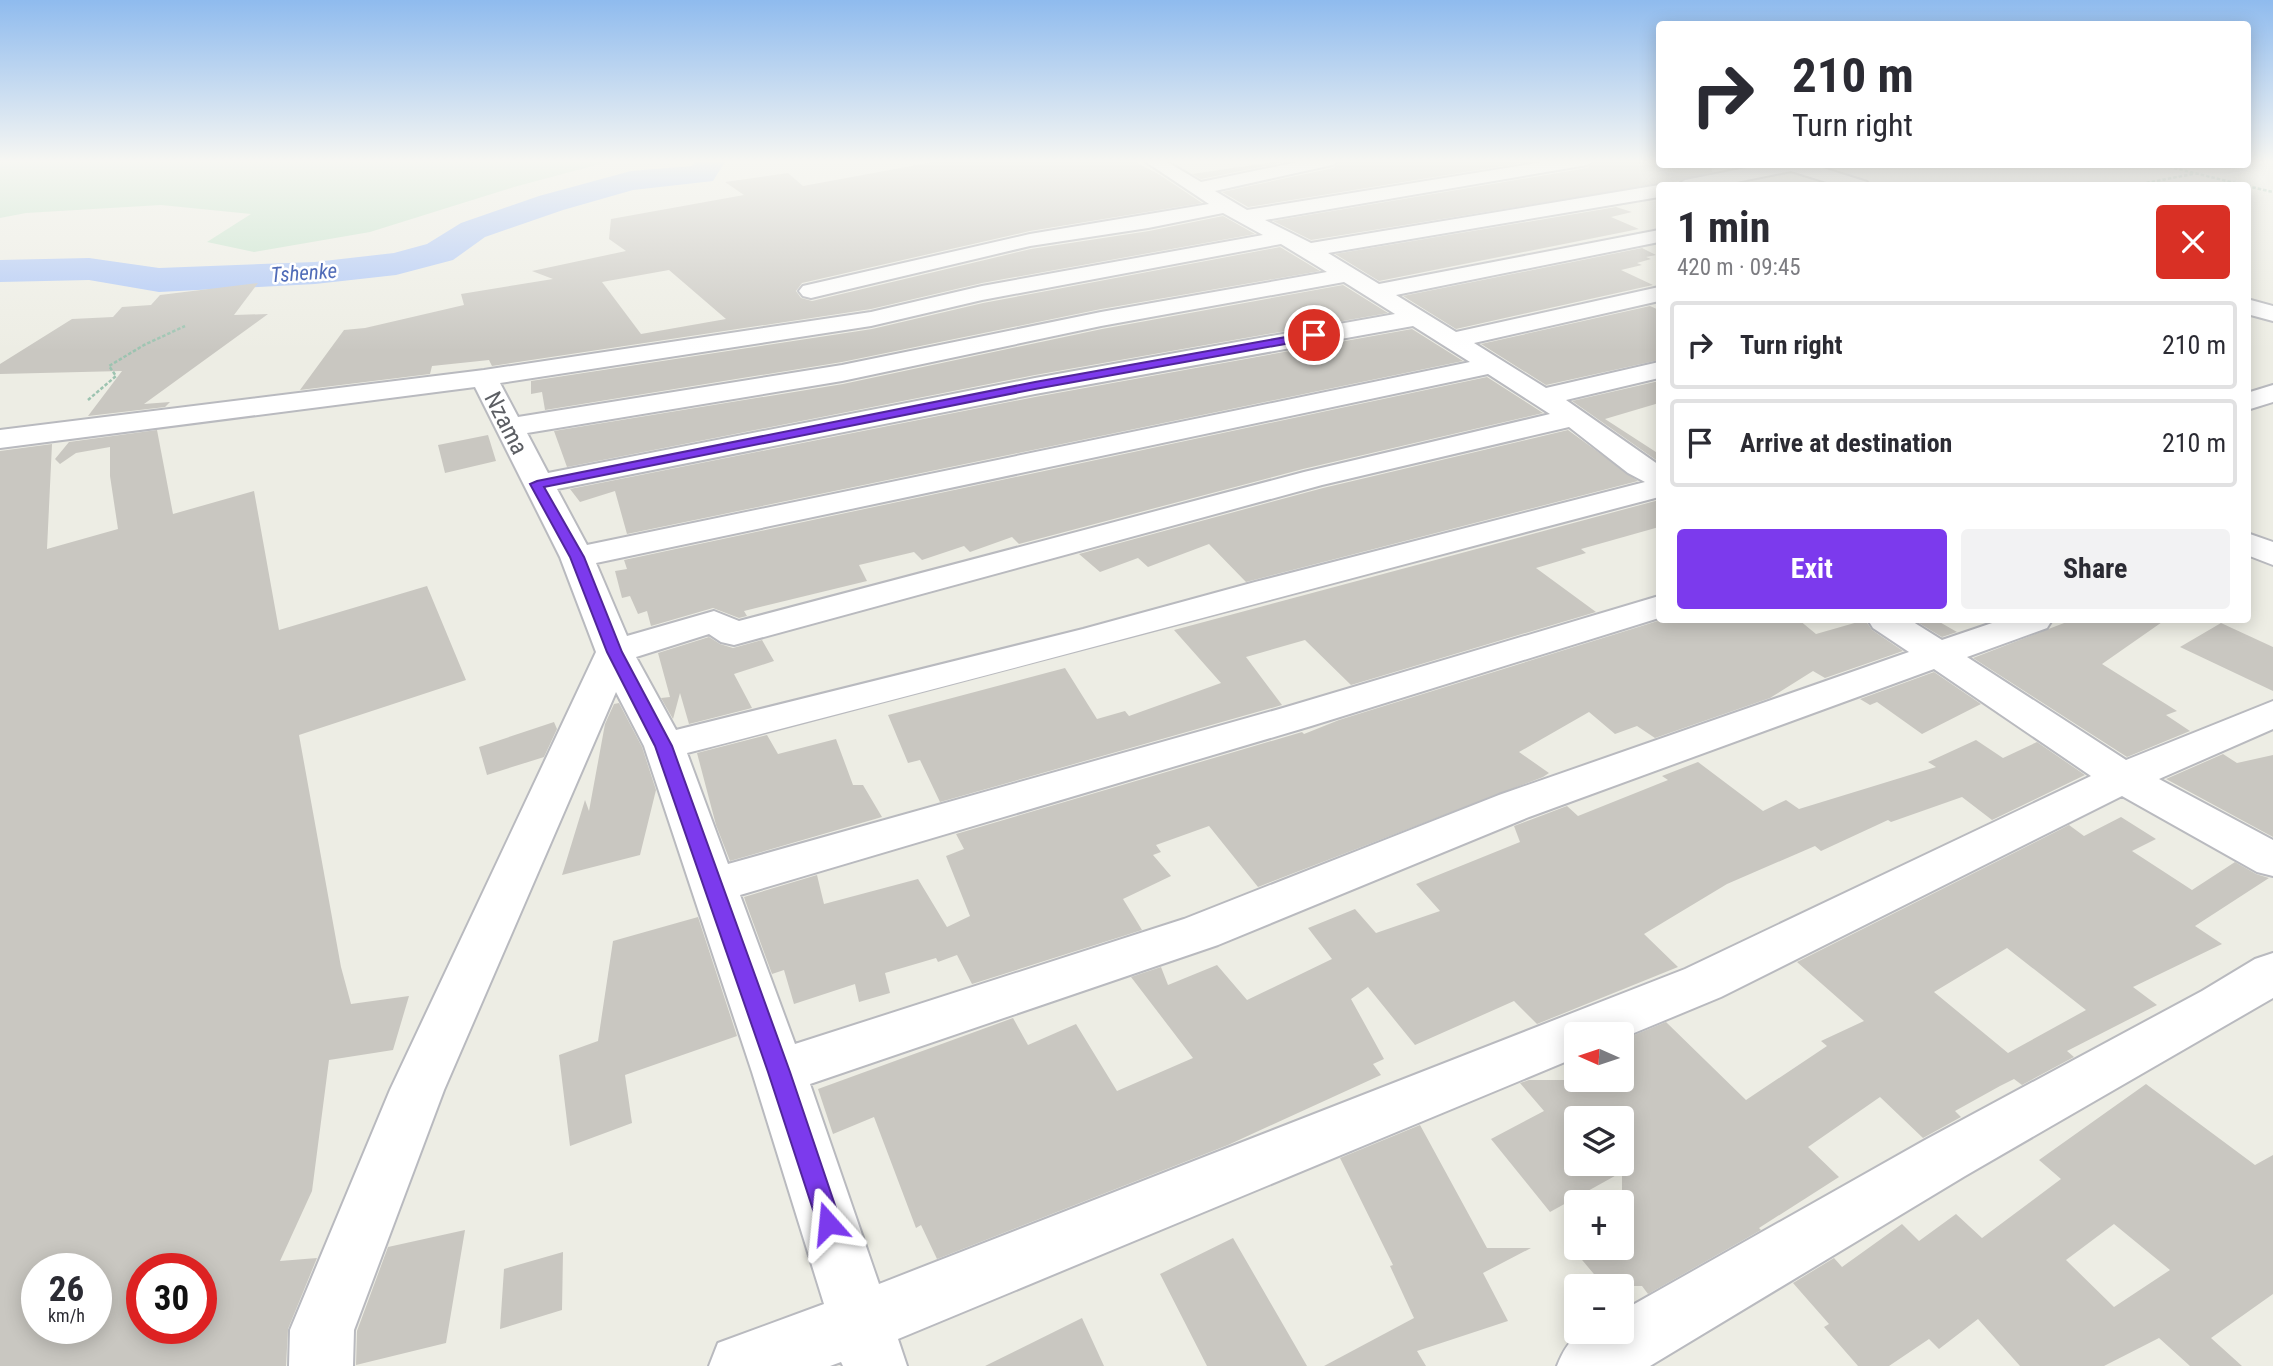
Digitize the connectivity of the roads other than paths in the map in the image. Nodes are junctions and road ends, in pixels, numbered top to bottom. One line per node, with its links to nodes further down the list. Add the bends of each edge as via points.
1 (1137, 224): 10 (street, via 1030,240)
2 (1258, 224): 7 (street)
3 (1443, 224): 7 (street)
4 (1557, 224): 6 (street, via 1575,232)
5 (1656, 237): 6 (street)
6 (1630, 241): 8 (street); 11 (street)
7 (1297, 243): 9 (street); 19 (street, via 982,293 871,319)
8 (1656, 254)
9 (1348, 275): 11 (street); 23 (street, via 1101,319 842,373)
10 (811, 291)
11 (1375, 292): 15 (street)
12 (1656, 295): 16 (street)
13 (2251, 307): 14 (street)
14 (2273, 314)
15 (1416, 318): 16 (street); 26 (street, via 1035,386)
16 (1452, 340): 17 (street)
17 (1490, 366): 22 (street); 31 (street)
18 (1656, 371): 22 (street)
19 (484, 379): 23 (street, Nzama); 24 (street)
20 (2273, 394): 21 (street)
21 (2251, 401)
22 (1558, 407): 25 (street); 35 (street, via 1315,478 734,634 713,622)
23 (509, 427): 26 (street, Nzama)
24 (0, 439)
25 (1654, 474): 38 (street, via 1267,589)
26 (537, 484): 31 (street, Nzama)
27 (2273, 524): 28 (street)
28 (2251, 534)
29 (2251, 545): 30 (street)
30 (2273, 555)
31 (577, 557): 35 (street, Nzama)
32 (1656, 608): 41 (street, via 1297,718)
33 (1891, 623): 36 (street)
34 (2025, 623): 36 (street)
35 (615, 652): 38 (street, Nzama); 45 (street, via 417,1090 322,1331)
36 (1938, 653): 39 (street); 43 (street, via 1514,806 1201,932)
37 (2273, 714): 39 (street)
38 (664, 746): 41 (street, Nzama)
39 (2123, 778): 40 (street); 44 (street, via 1703,982)
40 (2273, 860)
41 (714, 885): 43 (street, Nzama)
42 (2273, 973): 47 (street)
43 (779, 1072): 44 (street, Nzama)
44 (868, 1345): 46 (street)
45 (321, 1366)
46 (741, 1366)
47 (1589, 1366)

